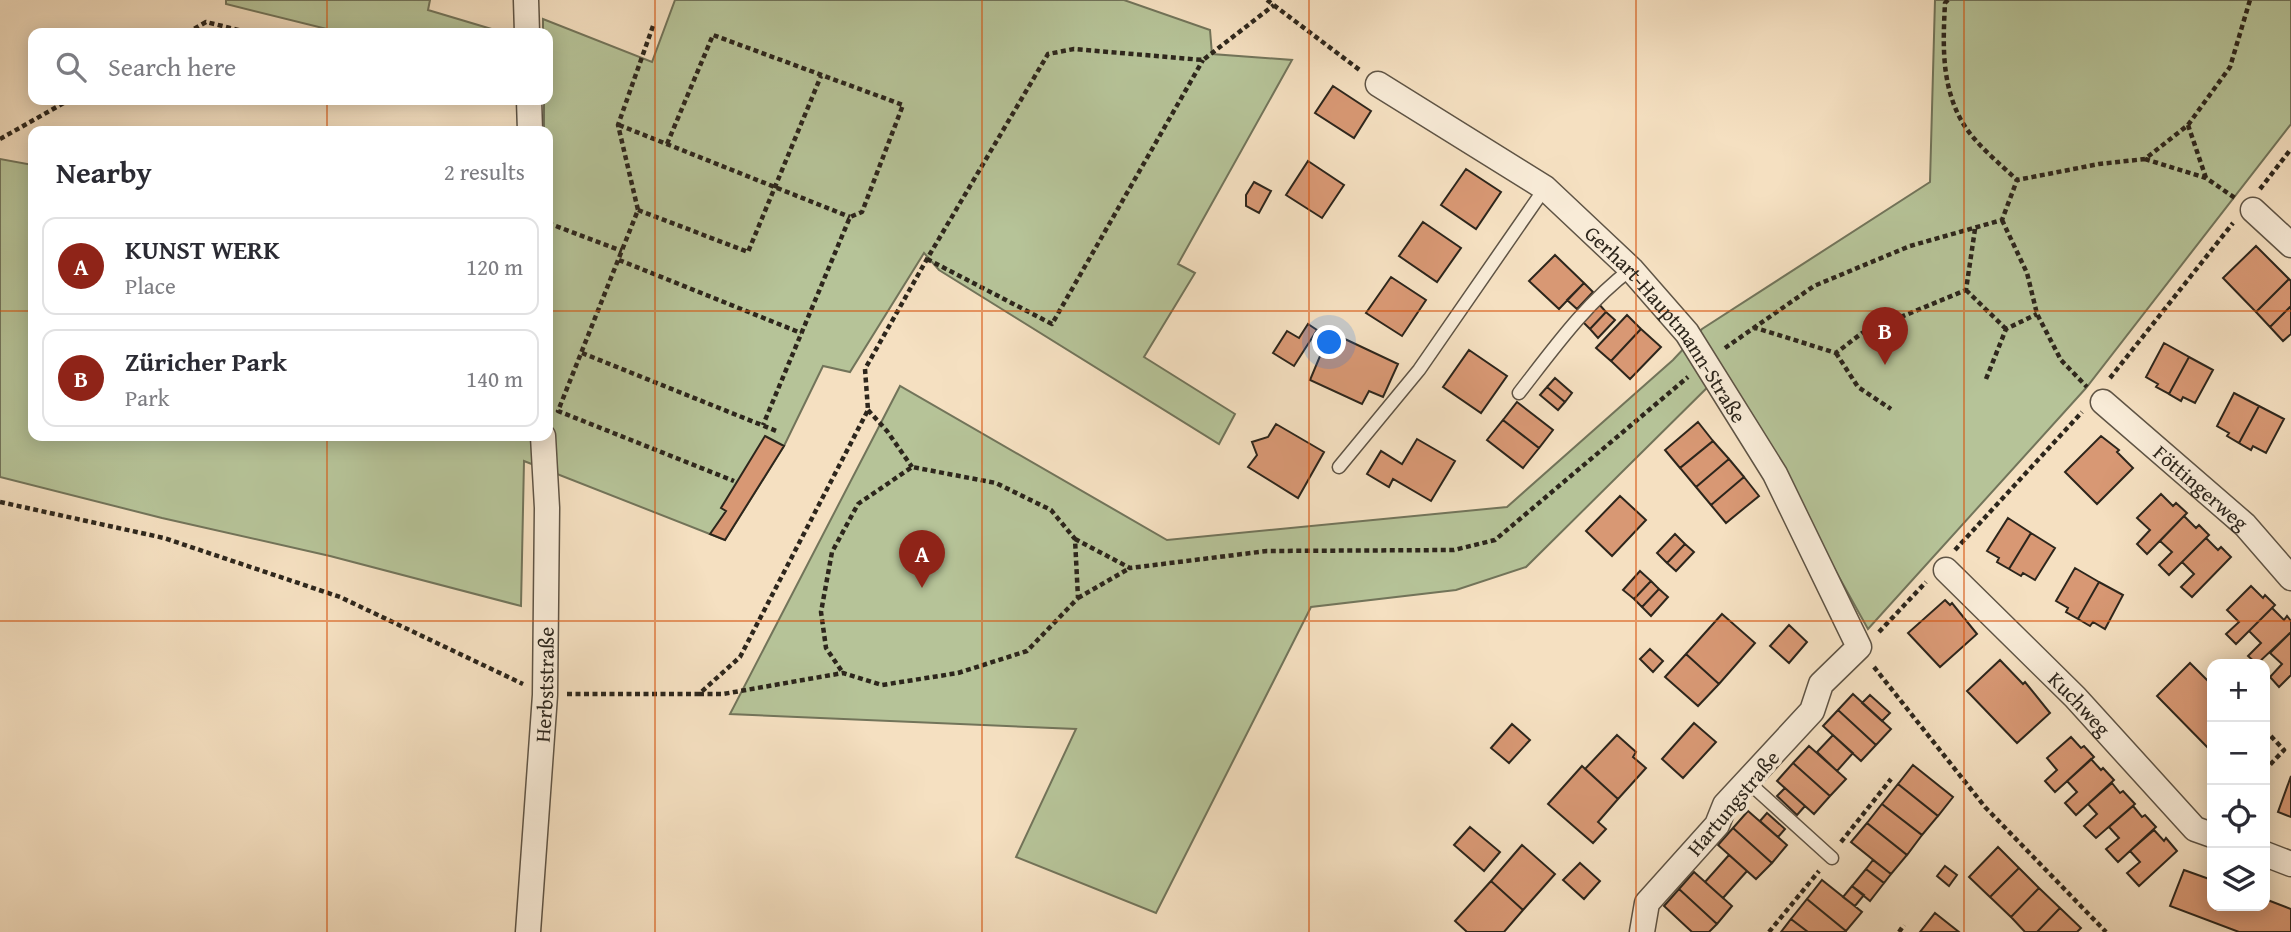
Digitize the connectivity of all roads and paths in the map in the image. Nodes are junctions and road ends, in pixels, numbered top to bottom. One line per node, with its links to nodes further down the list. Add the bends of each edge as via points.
1 (526, 0): 9 (street)
2 (1267, 0): 5 (path)
3 (2250, 0): 16 (path, via 2230,68)
4 (1946, 1): 22 (path, via 1942,52 1950,91 1962,121)
5 (1274, 5): 10 (path); 12 (path)
6 (653, 26): 15 (path)
7 (196, 28): 8 (path, via 206,22)
8 (231, 28)
9 (527, 28)
10 (1203, 60): 33 (path, via 1074,49 1048,54); 33 (path, via 1052,324)
11 (821, 76): 19 (path, via 713,35); 23 (path); 27 (path, via 903,105 862,212)
12 (1378, 84): 24 (street, Gerhart-Hauptmann-Straße)
13 (60, 105): 18 (path)
14 (529, 105): 17 (street)
15 (618, 125): 19 (path); 26 (path)
16 (2188, 125): 20 (path); 21 (path)
17 (530, 126)
18 (0, 139)
19 (667, 144): 23 (path)
20 (2145, 159): 21 (path); 22 (path)
21 (2206, 178): 25 (path)
22 (2017, 180): 28 (path)
23 (775, 187): 26 (path, via 748,252); 27 (path)
24 (1545, 188): 35 (street, Gerhart-Hauptmann-Straße); 53 (lane, via 1419,370)
25 (2245, 205): 31 (street)
26 (638, 210): 32 (path)
27 (850, 217): 40 (path)
28 (2002, 220): 30 (path); 37 (path, via 2027,273)
29 (553, 225): 32 (path)
30 (1975, 229): 36 (path); 38 (path, via 1909,246 1814,286)
31 (2291, 244)
32 (622, 251): 34 (path)
33 (927, 259): 47 (path, via 865,369)
34 (619, 260): 40 (path); 41 (path)
35 (1631, 269): 43 (street, Gerhart-Hauptmann-Straße, via 1687,333); 45 (lane, via 1577,317)
36 (1966, 290): 39 (path); 42 (path, via 1862,333)
37 (2037, 314): 39 (path); 46 (path, via 2062,360)
38 (1752, 327): 42 (path); 43 (path)
39 (2006, 329): 44 (path)
40 (801, 333): 49 (path)
41 (582, 353): 49 (path); 54 (path, via 558,411)
42 (1836, 354): 48 (path, via 1858,387)
43 (1705, 363): 57 (path, via 1495,540 1454,550 1267,551); 61 (street, Gerhart-Hauptmann-Straße, via 1775,474)
44 (1986, 379)
45 (1519, 393)
46 (2100, 399): 59 (street, Föttingerweg, via 2245,525)
47 (867, 410): 52 (path); 63 (path, via 740,657)
48 (1891, 410)
49 (763, 425): 50 (path)
50 (779, 432)
51 (543, 441): 64 (street, Herbststraße)
52 (912, 467): 56 (path, via 996,483 1051,510); 62 (path, via 858,504 832,552 821,612 826,648)
53 (1339, 467)
54 (734, 481)
55 (0, 502): 64 (path, via 164,538 340,597)
56 (1075, 539): 57 (path); 60 (path)
57 (1130, 568): 60 (path)
58 (1946, 570): 68 (street, Kuchweg, via 2075,697 2195,829)
59 (2291, 578)
60 (1078, 598): 62 (path, via 1027,651 958,673 882,685)
61 (1859, 647): 67 (street, Hartungstraße, via 1821,684 1812,711); 76 (path, via 1985,807)
62 (843, 673): 63 (path)
63 (699, 694): 64 (path)
64 (545, 695): 73 (street, Herbststraße)
65 (2270, 735): 66 (path, via 2284,750)
66 (2270, 764)
67 (1747, 782): 70 (lane); 74 (street, Hartungstraße, via 1725,805 1717,825 1647,903)
68 (2207, 833)
69 (2270, 856): 71 (street)
70 (1832, 858)
71 (2291, 864)
72 (1904, 925): 75 (path)
73 (528, 932)
74 (1642, 932)
75 (1899, 932)
76 (2106, 932)

